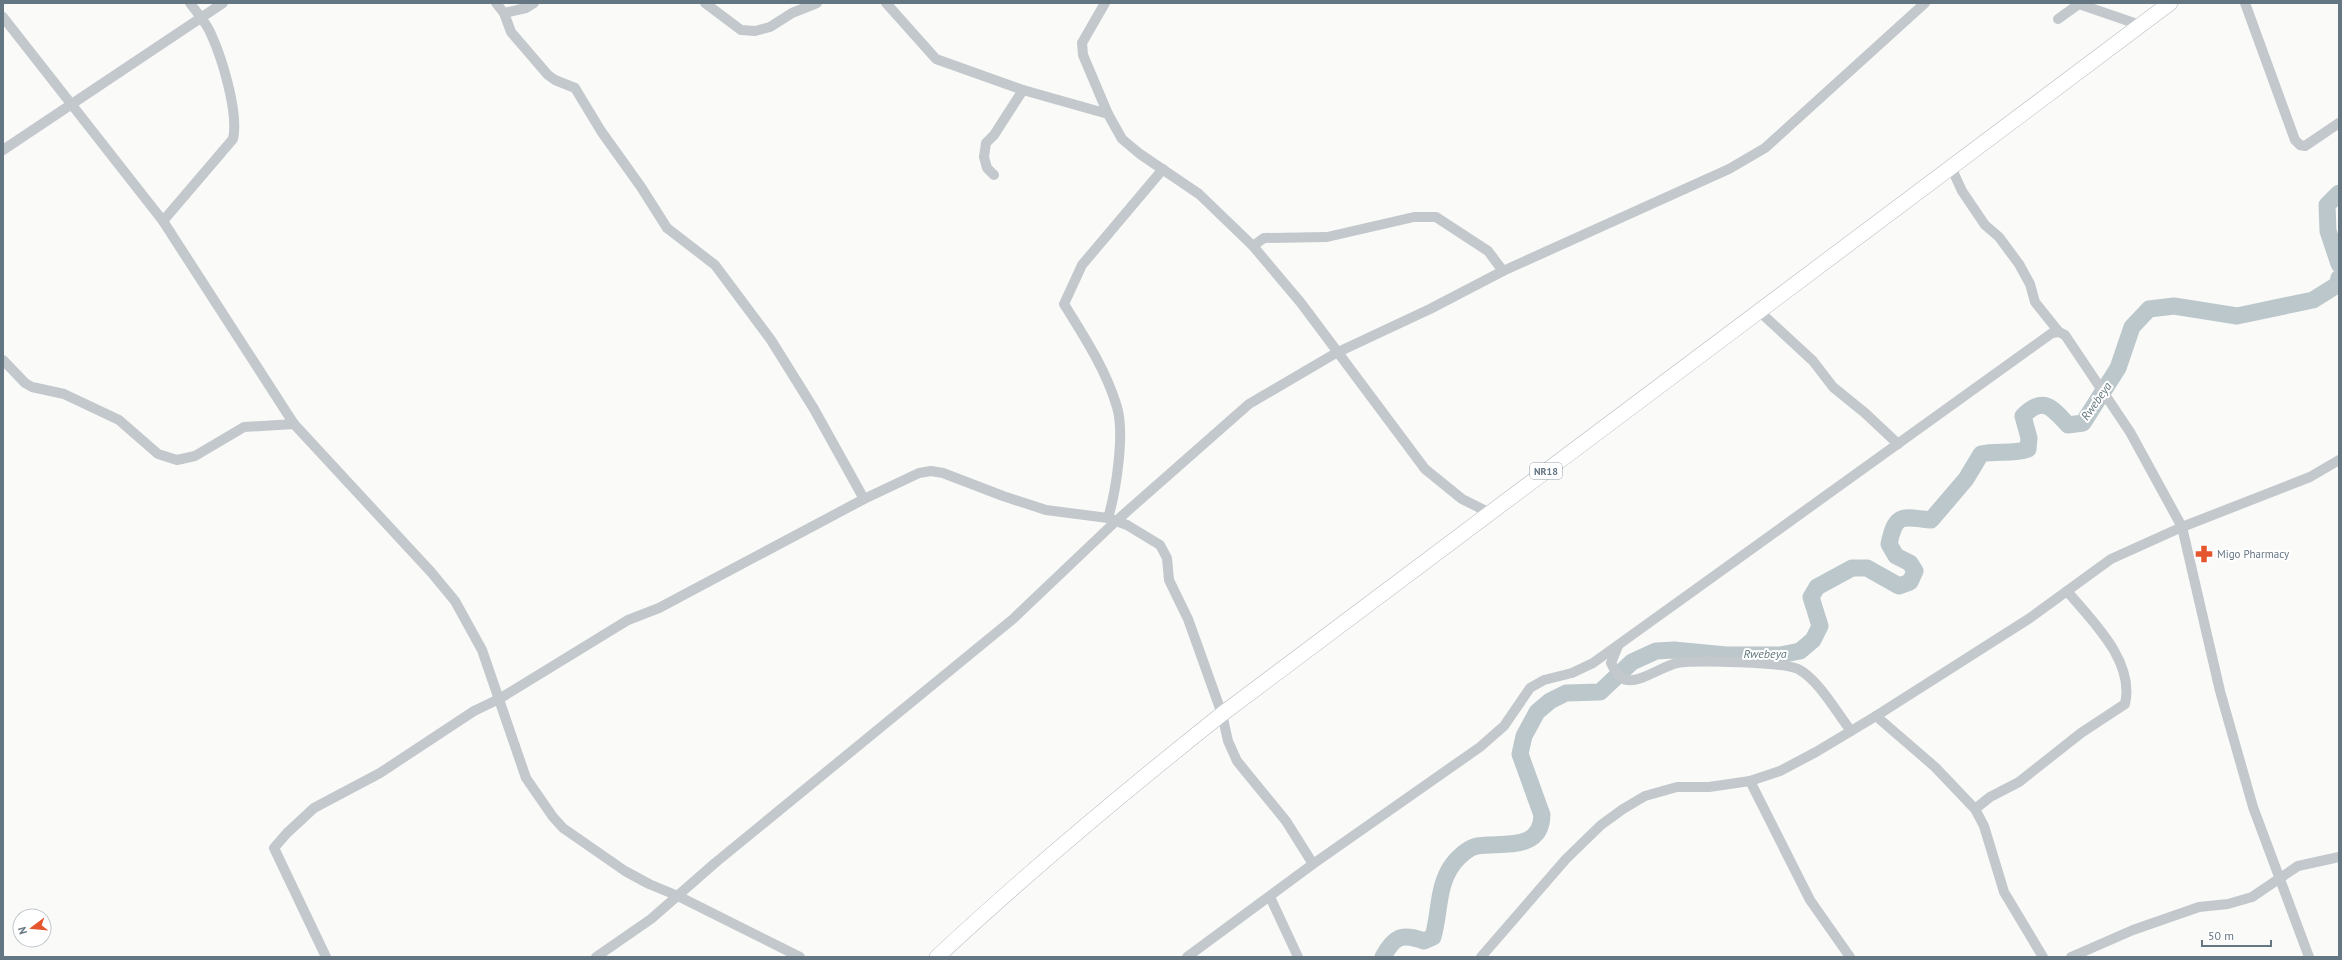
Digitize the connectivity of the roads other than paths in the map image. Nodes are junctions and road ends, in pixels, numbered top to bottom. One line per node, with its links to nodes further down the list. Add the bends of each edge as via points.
1 (190, 3): 15 (street)
2 (223, 3): 15 (street)
3 (496, 3): 13 (street)
4 (534, 3): 13 (street, via 526,8)
5 (705, 3): 6 (street, via 741,30 754,31 770,27 792,12)
6 (817, 3)
7 (886, 3): 18 (street, via 936,58)
8 (1105, 3): 20 (street, via 1082,43 1083,55)
9 (1925, 3): 28 (street, via 1765,148 1729,169)
10 (2170, 3): 17 (main road, NR18)
11 (2245, 3): 21 (street, via 2295,140 2300,146 2305,146)
12 (2079, 4): 16 (street); 17 (street)
13 (504, 13): 36 (street, via 511,32 548,75 575,88 583,97 601,131 667,228 715,265 771,340 814,409)
14 (3, 17): 19 (street)
15 (201, 17): 19 (street); 26 (street, via 210,32 224,68 236,127 233,139)
16 (2058, 19)
17 (2140, 25): 23 (main road, NR18)
18 (1023, 90): 20 (street); 25 (street, via 986,143 984,157 987,168)
19 (72, 105): 22 (street); 26 (street)
20 (1108, 114): 24 (street, via 1122,139)
21 (2339, 123)
22 (3, 150)
23 (1951, 167): 29 (main road, NR18); 30 (street, via 1962,191 1985,225 1999,237 2020,264 2035,302)
24 (1163, 169): 27 (street, via 1199,194); 38 (street, via 1082,265 1064,304 1092,351 1117,407 1120,428)
25 (994, 175)
26 (163, 222): 33 (street)
27 (1253, 246): 28 (street, via 1264,238 1327,237 1414,217 1436,217 1488,251); 31 (street, via 1301,303)
28 (1503, 271): 31 (street)
29 (1759, 311): 34 (street, via 1813,361 1833,387); 37 (main road, NR18)
30 (2059, 332): 34 (street, via 2052,333); 39 (street, via 2065,335 2130,432)
31 (1336, 354): 37 (street, via 1425,469 1462,499); 38 (street, via 1249,404)
32 (3, 360): 33 (street, via 25,383 64,394 119,420 158,454 177,460 195,456 244,427)
33 (294, 424): 42 (street, via 455,601 482,650)
34 (1898, 444): 41 (street)
35 (2339, 460): 39 (street, via 2310,477)
36 (864, 499): 38 (street, via 919,473 932,472 943,473 1046,510); 42 (street, via 659,608 628,620)
37 (1490, 513): 43 (main road, NR18)
38 (1112, 520): 43 (street, via 1127,525 1160,546 1167,558 1169,580 1188,619); 51 (street, via 1013,619)
39 (2182, 528): 40 (street, via 2111,558); 50 (street, via 2222,698 2253,807)
40 (2067, 591): 44 (street, via 2030,618); 47 (street, via 2112,648 2124,673 2127,692 2125,704 2081,732 2019,782 1990,797)
41 (1619, 645): 45 (street, via 1611,663 1615,672 1626,680 1638,681 1646,674 1677,663 1746,663 1798,669 1811,679); 49 (street, via 1593,663 1544,680 1530,688 1504,726 1480,747)
42 (499, 699): 51 (street, via 526,778 560,824 624,871); 53 (street, via 474,712 380,773 314,808 287,832 274,848)
43 (1222, 714): 49 (street, via 1228,741 1237,761 1286,821); 56 (main road, NR18, via 1134,784)
44 (1876, 716): 45 (street); 47 (street, via 1935,767)
45 (1851, 731): 46 (street, via 1780,771)
46 (1750, 781): 59 (street, via 1708,787 1677,787 1645,796 1622,809 1601,825 1566,859); 60 (street, via 1810,900)
47 (1975, 809): 61 (street, via 1984,826 2004,892)
48 (2339, 857): 50 (street, via 2298,866)
49 (1312, 864): 52 (street)
50 (2279, 878): 62 (street, via 2252,897 2228,904 2199,907 2133,930); 63 (street)
51 (678, 896): 54 (street, via 651,919); 55 (street)
52 (1270, 897): 57 (street); 58 (street)
53 (326, 957)
54 (596, 957)
55 (800, 957)
56 (937, 957)
57 (1187, 957)
58 (1298, 957)
59 (1481, 957)
60 (1850, 957)
61 (2043, 957)
62 (2071, 957)
63 (2309, 957)

